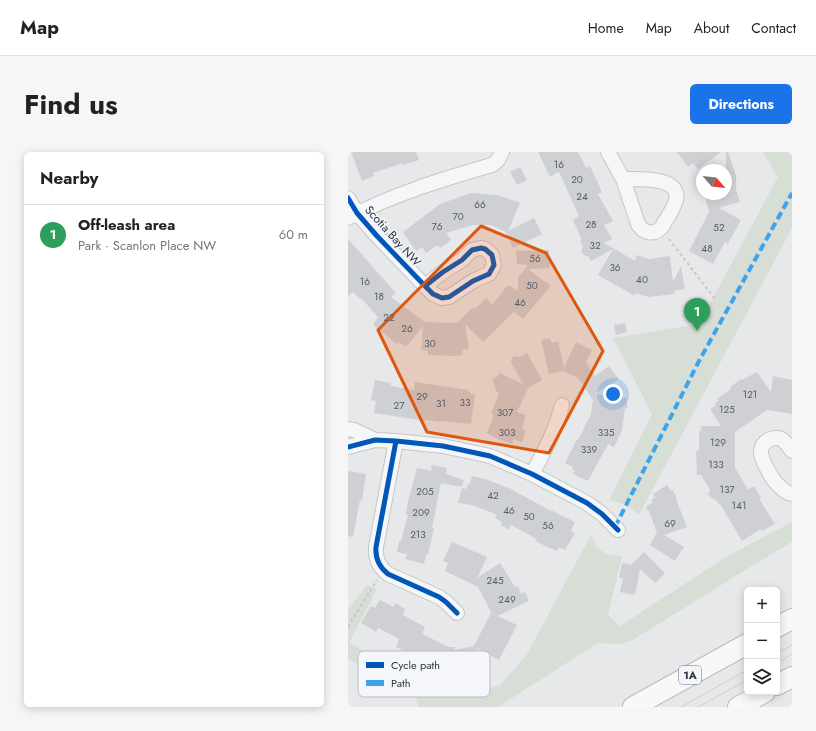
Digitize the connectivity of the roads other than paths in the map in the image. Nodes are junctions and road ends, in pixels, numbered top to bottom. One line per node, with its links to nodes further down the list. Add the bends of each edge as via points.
1 (502, 152): 5 (street, via 492,165 430,183)
2 (608, 152): 3 (street)
3 (623, 179): 3 (street, via 640,228 653,233 659,230 676,201 674,188 662,182)
4 (348, 198): 5 (street, Scotia Bay NW)
5 (353, 215): 6 (street, Scotia Bay NW)
6 (425, 286): 6 (street, Scotia Bay NW, via 433,294 442,298 449,297 489,274 494,265 492,255 485,249 472,250)
7 (562, 405): 13 (street, via 552,436)
8 (348, 429): 9 (street)
9 (375, 440): 10 (street); 11 (street)
10 (396, 440): 13 (street, via 490,456); 16 (street, via 376,559 383,571 440,596)
11 (348, 447)
12 (792, 451): 14 (street, via 785,441 777,438 764,443 760,451 778,486)
13 (532, 474): 15 (street, via 587,503)
14 (792, 494)
15 (618, 530)
16 (457, 613)
17 (792, 619): 18 (highway)
18 (780, 625)
19 (744, 646): 23 (highway, 1A)
20 (792, 677): 21 (highway)
21 (780, 683)
22 (759, 695): 24 (highway)
23 (633, 707)
24 (738, 707)

